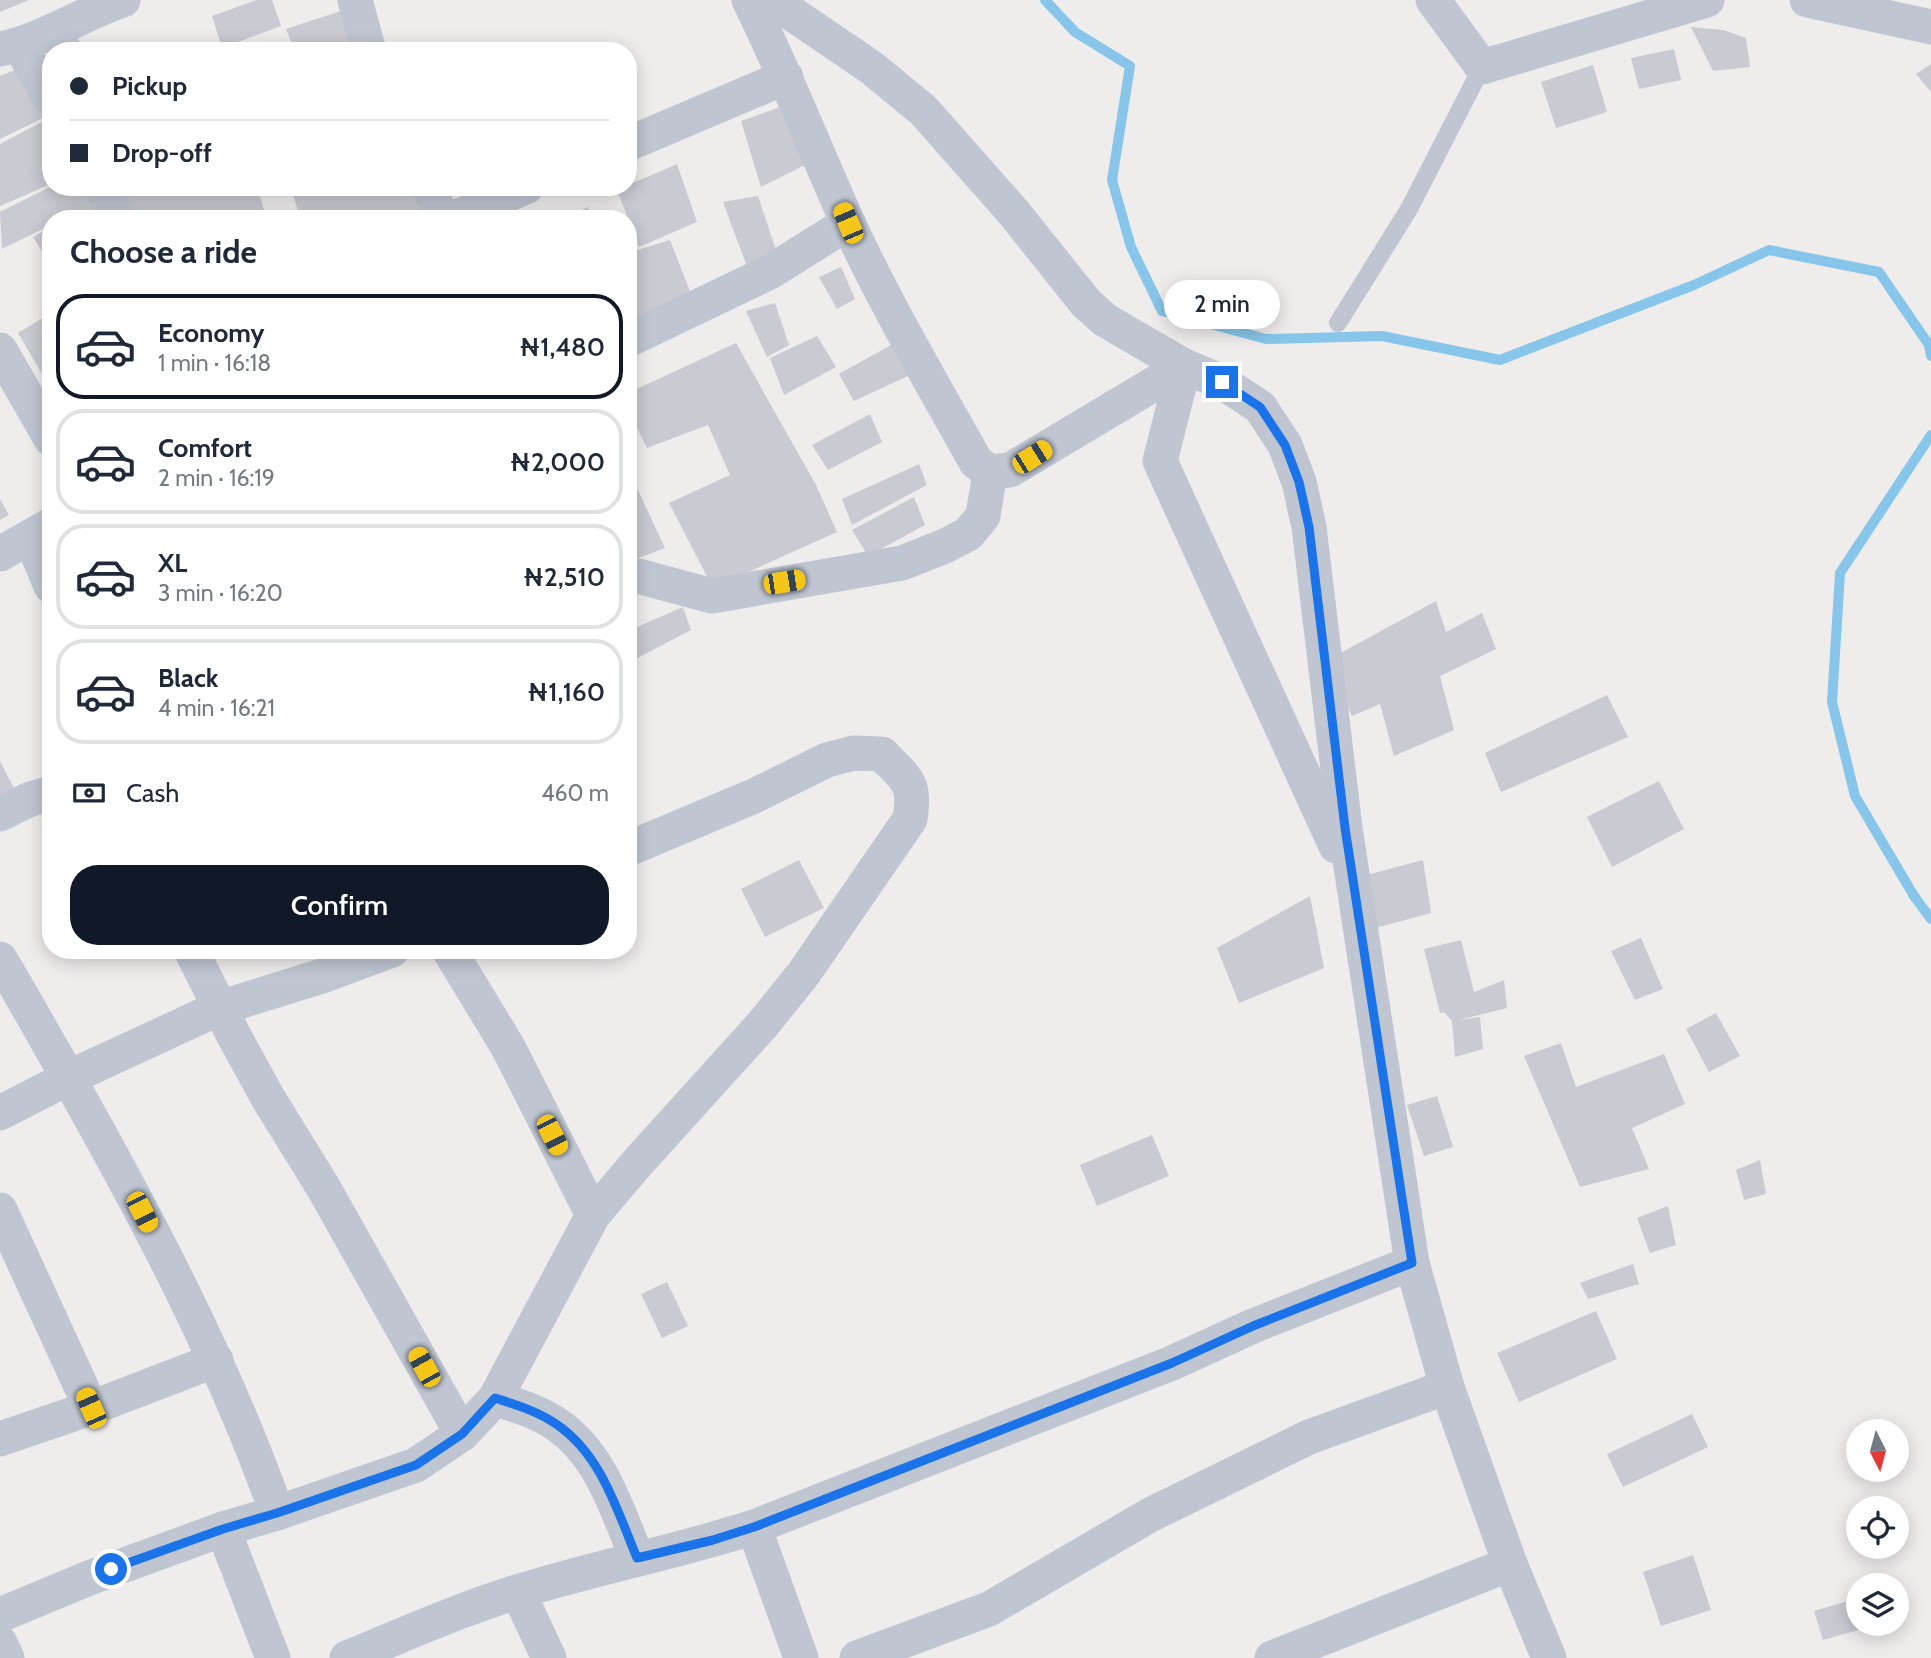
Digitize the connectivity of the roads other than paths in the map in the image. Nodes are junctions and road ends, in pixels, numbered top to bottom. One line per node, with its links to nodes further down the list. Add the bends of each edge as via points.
1 (123, 0): 13 (street)
2 (355, 0): 12 (street)
3 (750, 0): 15 (street)
4 (772, 0): 24 (street, via 872,68 924,111 1105,320)
5 (1433, 0): 14 (street)
6 (1707, 0): 10 (street)
7 (1807, 0): 11 (street)
8 (1927, 0): 9 (street)
9 (1931, 8)
10 (1600, 16): 14 (street)
11 (1931, 27)
12 (367, 42)
13 (10, 48): 16 (street)
14 (1482, 67): 21 (lane, via 1409,209)
15 (786, 77): 17 (street); 20 (street)
16 (42, 88)
17 (637, 140)
18 (505, 196): 19 (street)
19 (473, 210)
20 (848, 223): 22 (street, via 770,272); 26 (street, via 976,462)
21 (1338, 323)
22 (637, 336)
23 (0, 350): 25 (street)
24 (1184, 366): 26 (street, via 1010,470); 33 (street, via 1160,461); 44 (street, via 1222,382 1260,407 1285,445 1299,482 1309,527 1345,828)
25 (42, 423)
26 (990, 472): 29 (street, via 983,516 968,534 902,562 712,596)
27 (41, 531): 28 (street)
28 (0, 554)
29 (637, 576)
30 (42, 796): 31 (street)
31 (0, 814)
32 (637, 845): 43 (street, via 827,760 854,753 883,754 910,782 910,819 804,973)
33 (1336, 846)
34 (0, 959): 38 (street)
35 (195, 959): 39 (street)
36 (368, 959): 39 (street)
37 (454, 959): 43 (street, via 508,1047)
38 (9, 995): 40 (street)
39 (219, 1008): 40 (street); 49 (street)
40 (68, 1078): 41 (street); 45 (street, via 121,1169)
41 (0, 1113)
42 (0, 1210): 48 (street)
43 (593, 1215): 47 (street)
44 (1412, 1263): 46 (street); 52 (street, via 1160,1368)
45 (216, 1360): 48 (street); 51 (street)
46 (1447, 1387): 55 (street); 64 (street, via 1309,1437 1150,1515 989,1609)
47 (495, 1398): 49 (street); 54 (street, via 557,1424 585,1451 604,1479)
48 (91, 1408): 50 (street)
49 (462, 1434): 51 (street, via 416,1465)
50 (0, 1438)
51 (277, 1513): 53 (street)
52 (754, 1527): 54 (street); 63 (street)
53 (223, 1529): 57 (street); 60 (street)
54 (637, 1558): 56 (street)
55 (1510, 1564): 65 (street); 66 (street)
56 (518, 1592): 61 (street); 62 (street)
57 (0, 1615)
58 (0, 1643): 59 (street)
59 (7, 1658)
60 (274, 1658)
61 (347, 1658)
62 (549, 1658)
63 (801, 1658)
64 (857, 1658)
65 (1272, 1658)
66 (1549, 1658)

